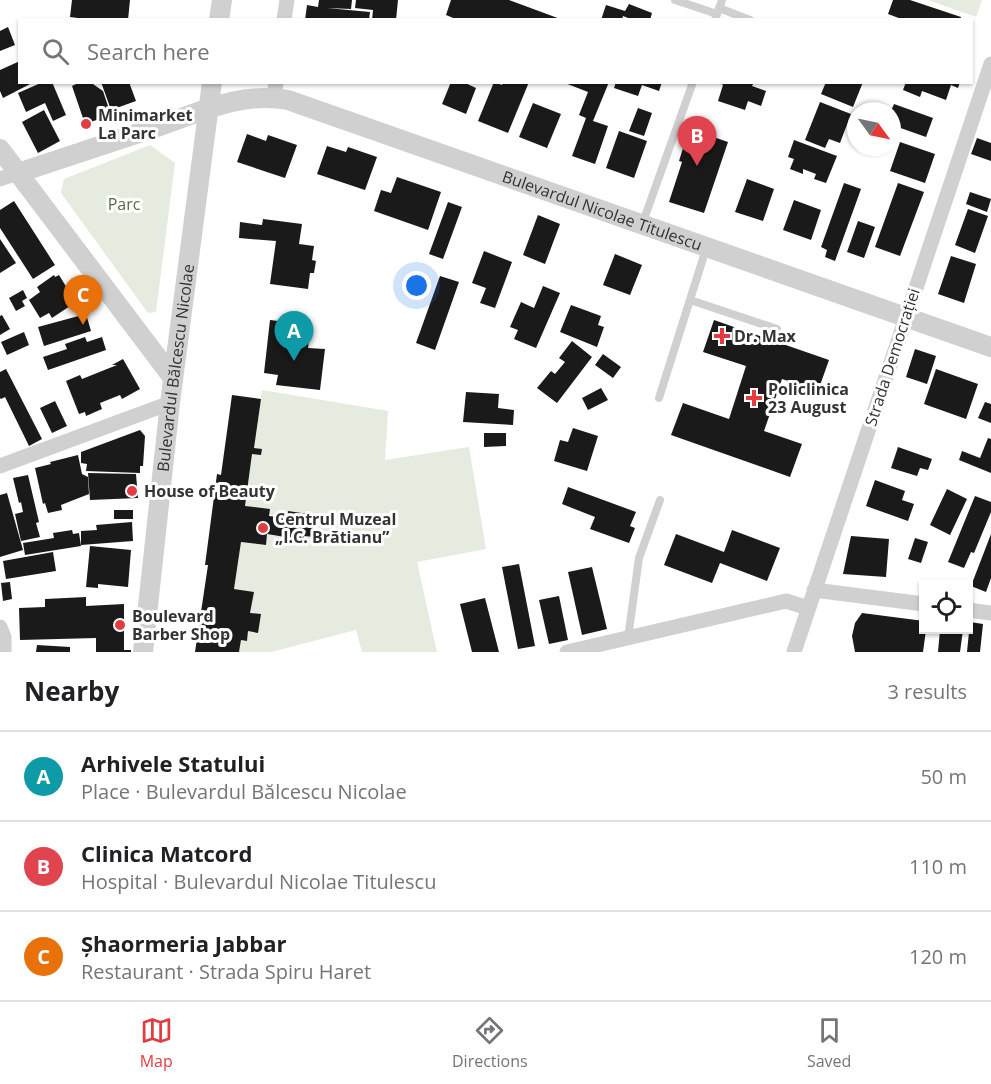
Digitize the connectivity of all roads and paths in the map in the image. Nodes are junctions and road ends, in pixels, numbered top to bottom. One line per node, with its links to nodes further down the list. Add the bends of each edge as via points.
1 (222, 0): 5 (street)
2 (287, 0): 6 (street)
3 (675, 0): 4 (lane)
4 (718, 10): 7 (lane)
5 (219, 18)
6 (284, 18)
7 (744, 18)
8 (991, 63): 18 (street, Strada Democrației)
9 (212, 84): 12 (street, Bulevardul Bălcescu Nicolae)
10 (692, 84): 15 (lane)
11 (275, 90): 12 (street, Bulevardul Nicolae Titulescu); 15 (street, Bulevardul Nicolae Titulescu, via 288,100)
12 (209, 108): 14 (street, Bulevardul Nicolae Titulescu); 21 (street, Bulevardul Bălcescu Nicolae)
13 (0, 148): 14 (street)
14 (9, 176): 21 (street)
15 (642, 225): 16 (street, Bulevardul Nicolae Titulescu)
16 (707, 248): 17 (lane); 18 (street, Bulevardul Nicolae Titulescu)
17 (690, 300): 19 (lane); 22 (lane)
18 (905, 318): 20 (street, Bulevardul Nicolae Titulescu); 26 (street, Strada Democrației)
19 (777, 329)
20 (991, 347)
21 (173, 378): 23 (street, Bulevardul Bălcescu Nicolae)
22 (659, 398)
23 (170, 404): 24 (street); 34 (street, Bulevardul Bălcescu Nicolae)
24 (0, 466)
25 (660, 500): 32 (lane, via 639,558)
26 (814, 590): 27 (street); 28 (street, Strada Democrației)
27 (919, 603)
28 (808, 608): 32 (street, via 786,601); 36 (street, Strada Democrației)
29 (973, 611): 30 (street)
30 (991, 613)
31 (0, 627): 33 (street)
32 (628, 638): 35 (street)
33 (4, 652)
34 (143, 652)
35 (567, 652)
36 (794, 652)

